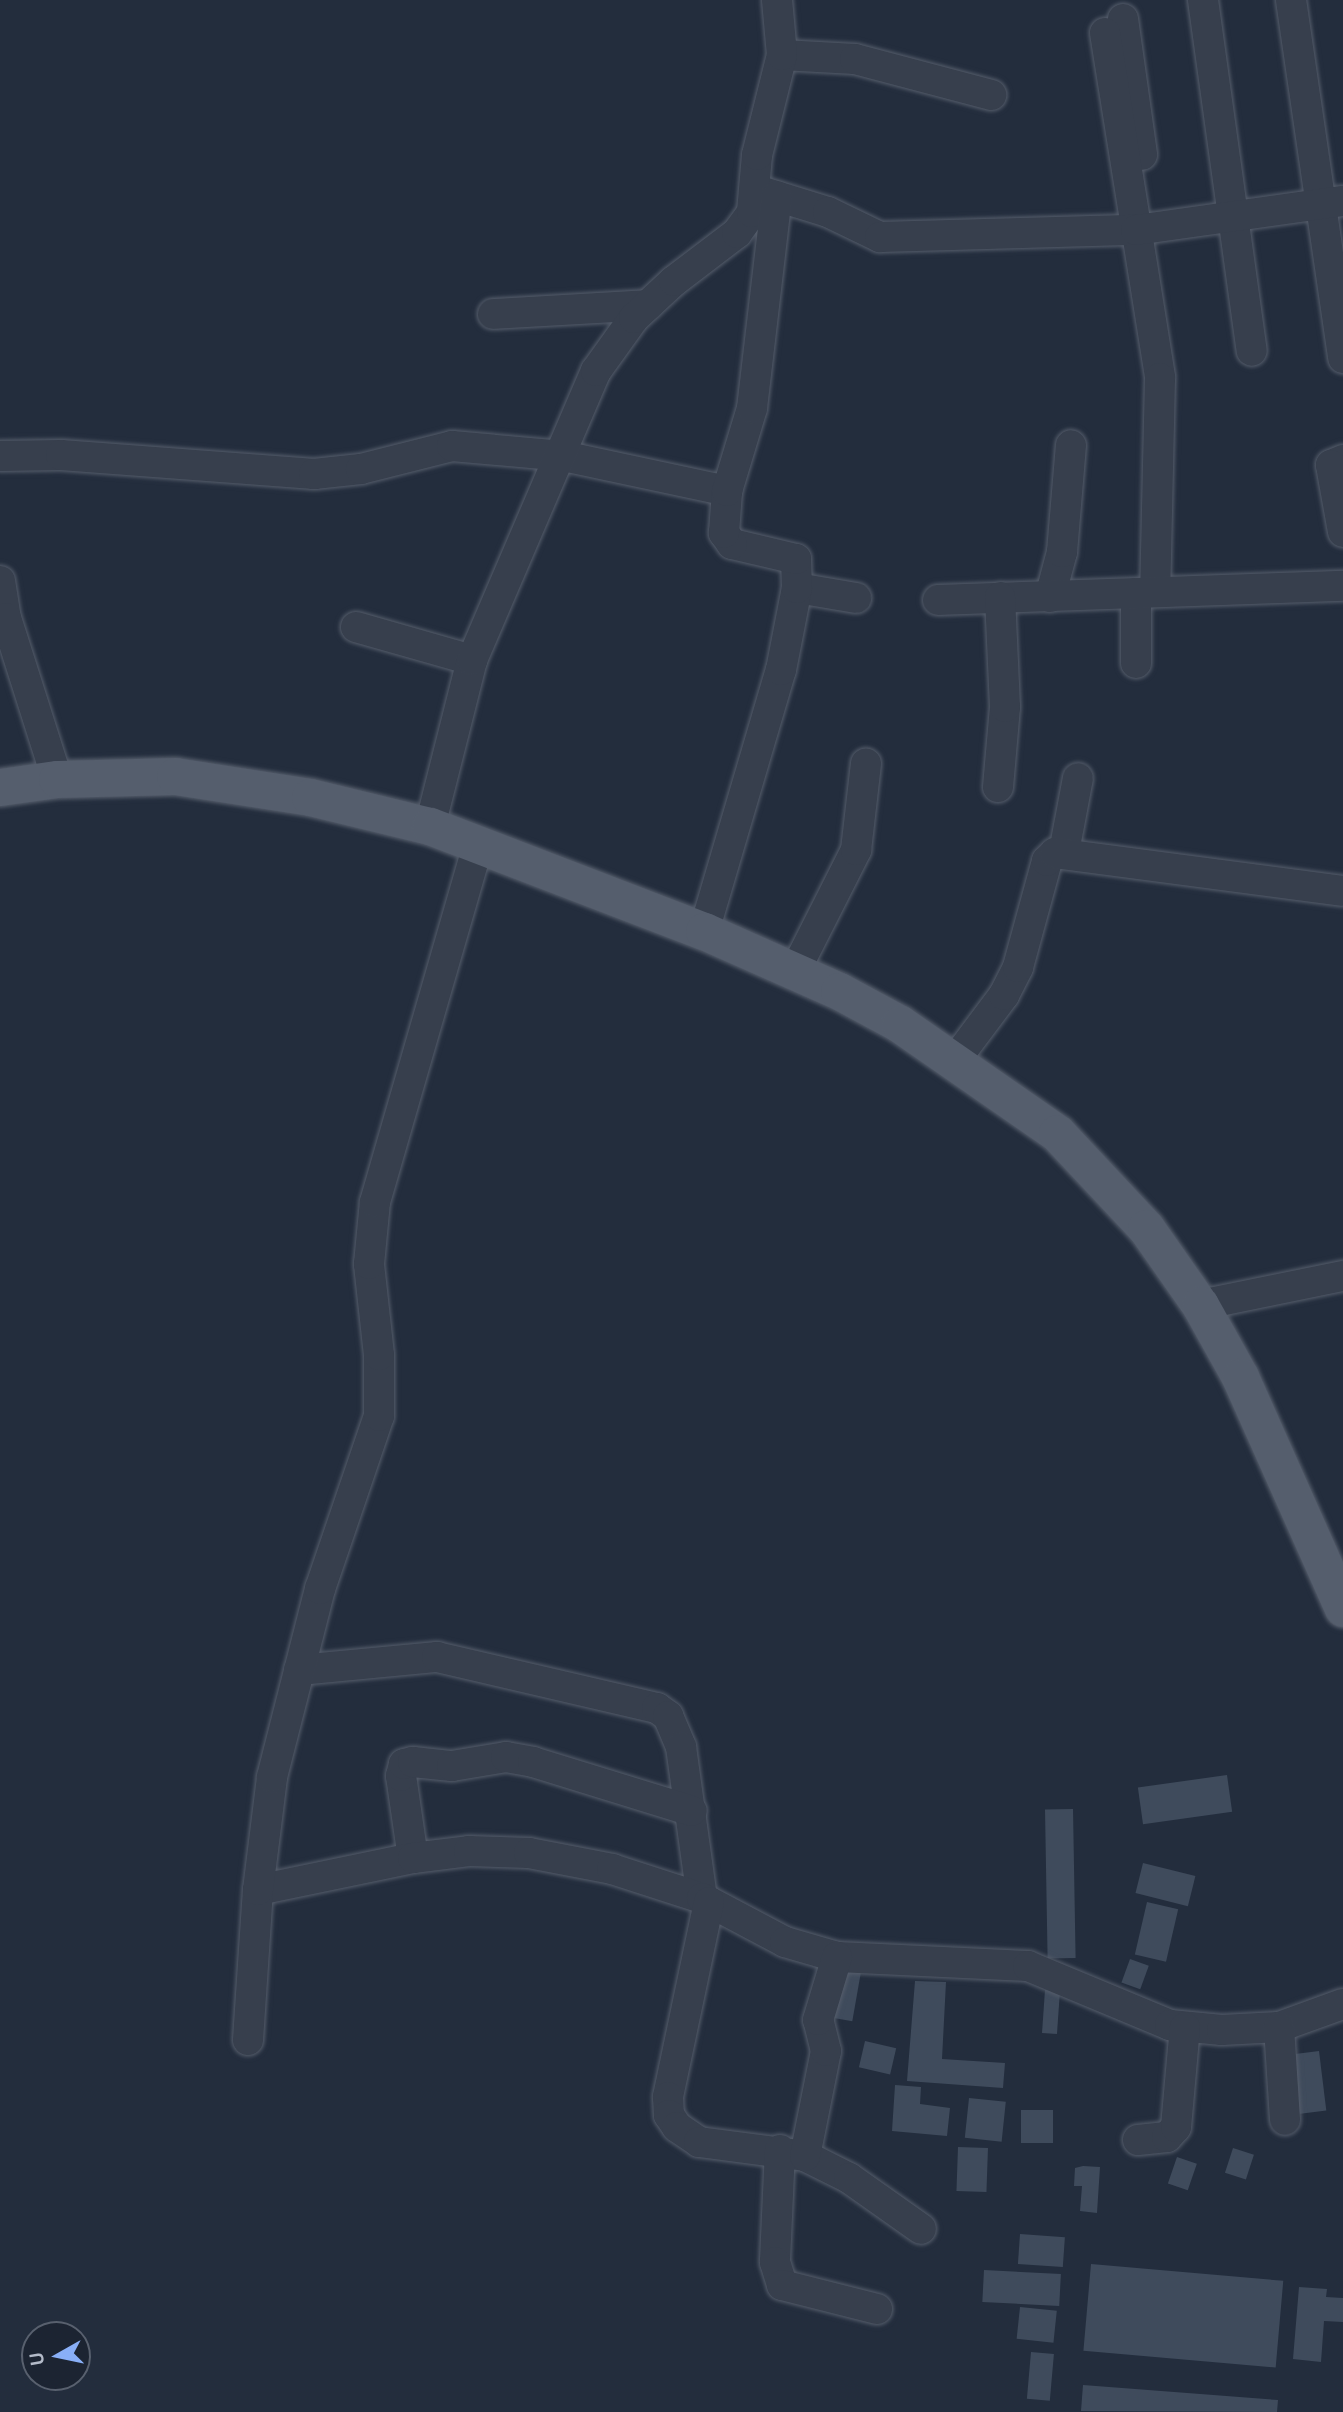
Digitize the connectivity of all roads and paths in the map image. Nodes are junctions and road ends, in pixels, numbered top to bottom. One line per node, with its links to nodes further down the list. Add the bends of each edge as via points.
1 (778, 0): 5 (street)
2 (1203, 0): 9 (street)
3 (1291, 0): 8 (street)
4 (1114, 26): 10 (street)
5 (782, 55): 6 (street, via 855,59); 7 (street, via 757,155)
6 (990, 95)
7 (767, 193): 10 (street, via 828,212 880,237); 11 (street, via 737,233); 19 (street, via 752,408)
8 (1332, 202): 9 (street); 14 (street)
9 (1233, 216): 10 (street); 13 (street)
10 (1144, 229): 24 (street, via 1160,378)
11 (648, 304): 12 (street); 17 (street, via 596,371)
12 (493, 314)
13 (1252, 351)
14 (1343, 358)
15 (1072, 445): 26 (street, via 1062,552)
16 (0, 456): 17 (street, via 61,455 314,474 360,469 452,446)
17 (563, 456): 19 (street); 30 (street)
18 (1343, 460): 20 (street, via 1331,465)
19 (727, 491): 23 (street, via 726,538 732,544 796,559)
20 (1343, 532)
21 (0, 582): 34 (street, via 6,618)
22 (1343, 586): 24 (street)
23 (797, 588): 27 (street); 41 (street, via 781,670)
24 (1146, 593): 26 (street); 31 (street)
25 (1000, 597): 26 (street); 28 (street); 36 (street, via 1005,707)
26 (1050, 597)
27 (856, 598)
28 (938, 600)
29 (356, 627): 30 (street)
30 (472, 660): 37 (street)
31 (1136, 663)
32 (866, 764): 42 (street, via 856,850)
33 (1078, 778): 39 (street)
34 (57, 779): 35 (main road); 37 (main road, via 142,774 207,779 354,806)
35 (0, 787)
36 (998, 787)
37 (430, 826): 38 (main road)
38 (478, 844): 41 (main road); 47 (street, via 374,1202 369,1264 379,1355 376,1433 320,1589)
39 (1065, 852): 40 (street); 43 (street, via 1047,861 1027,940 1004,995)
40 (1343, 891)
41 (704, 931): 42 (main road)
42 (795, 971): 43 (main road, via 900,1024)
43 (956, 1059): 45 (main road, via 1074,1150 1146,1228)
44 (1343, 1276): 45 (street)
45 (1200, 1305): 46 (main road, via 1240,1377)
46 (1341, 1597)
47 (299, 1670): 48 (street, via 437,1657 657,1707 668,1716 681,1747); 50 (street, via 272,1777)
48 (692, 1811): 49 (street, via 506,1757 452,1766 413,1762 404,1764 401,1776); 51 (street)
49 (413, 1858): 50 (street); 51 (street, via 469,1851 529,1853 612,1869)
50 (258, 1890): 56 (street)
51 (706, 1900): 52 (street, via 785,1942); 59 (street, via 668,2097 669,2115 688,2139)
52 (837, 1957): 54 (street, via 1028,1966 1132,2011); 59 (street, via 818,2020 826,2051)
53 (1343, 2004): 55 (street)
54 (1185, 2027): 55 (street); 58 (street, via 1175,2127 1167,2137)
55 (1279, 2027): 57 (street)
56 (248, 2040)
57 (1285, 2120)
58 (1138, 2140)
59 (792, 2153): 60 (street, via 849,2178); 61 (street, via 775,2262 782,2285)
60 (921, 2229)
61 (877, 2309)

